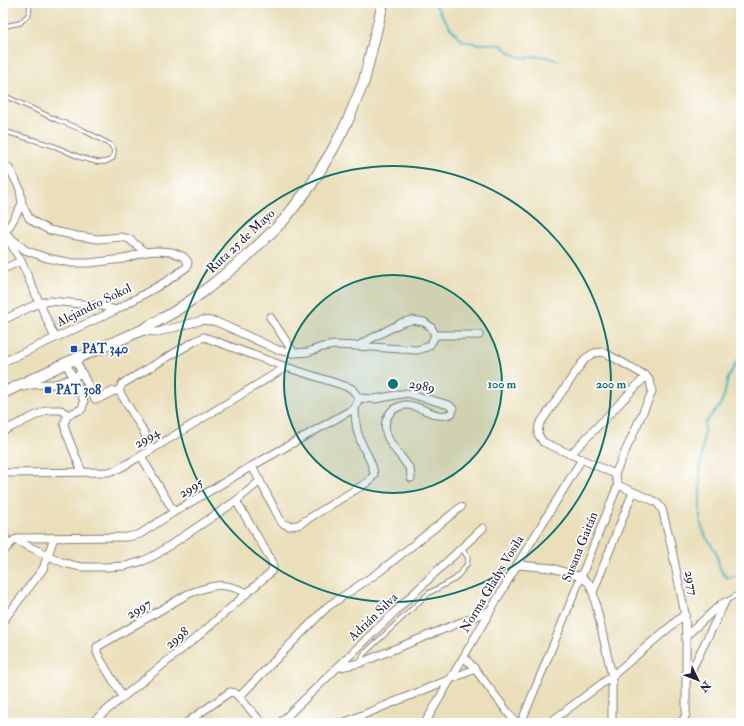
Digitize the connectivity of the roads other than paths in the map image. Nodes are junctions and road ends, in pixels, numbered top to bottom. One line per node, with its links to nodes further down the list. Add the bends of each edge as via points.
1 (30, 3): 3 (lane, via 29,14 20,23)
2 (383, 3): 17 (main road, Ruta 25 de Mayo, via 364,81 334,149 312,185 284,220 244,259 186,304)
3 (3, 25)
4 (3, 95): 5 (lane, via 111,145 114,150 113,158 97,162)
5 (3, 131)
6 (3, 163): 7 (lane)
7 (9, 168): 8 (street, via 20,189)
8 (22, 204): 9 (street); 10 (street, via 29,218 49,230 98,239 122,237 129,239)
9 (4, 232): 10 (street, via 25,250 72,263 123,259); 11 (street)
10 (145, 252): 14 (street, Alejandro Sokol, via 172,252 184,257 188,267)
11 (21, 260): 12 (street); 13 (street)
12 (3, 269)
13 (40, 303): 14 (street, via 50,301 102,306); 16 (street); 20 (street)
14 (116, 310): 20 (street, Alejandro Sokol)
15 (270, 317): 22 (street)
16 (3, 320)
17 (140, 331): 22 (street, via 158,332 203,320 217,322 278,350); 23 (main road, Ruta 25 de Mayo)
18 (435, 335): 19 (street); 21 (street, via 432,343 416,350); 21 (street, via 431,327 424,322 412,320)
19 (479, 335)
20 (55, 338): 24 (street, Alejandro Sokol)
21 (357, 346): 22 (street, via 322,347)
22 (297, 353)
23 (70, 361): 26 (street); 27 (street); 30 (main road, Ruta 25 de Mayo)
24 (3, 362)
25 (286, 366): 29 (street, via 204,337 122,384); 32 (street, via 351,388); 37 (street, 2994)
26 (82, 373): 27 (street); 29 (street, via 95,399)
27 (72, 377): 30 (street, via 56,383 36,384); 35 (street, via 84,405 82,409)
28 (647, 378): 38 (street); 38 (street, via 603,352 586,358 539,425 538,434 543,442); 44 (street, via 652,392)
29 (119, 391): 37 (street, via 144,432)
30 (4, 392)
31 (395, 395): 32 (street, 2989, via 375,399); 33 (street, via 400,398); 33 (street, 2989, via 407,393 449,405 452,413 441,416 410,405)
32 (359, 398): 34 (street)
33 (401, 406): 45 (street, 2989, via 392,410 385,426 388,439 410,470)
34 (355, 408): 41 (street, 2995); 46 (street, via 357,430 373,467 374,475 368,482 298,525 289,526 282,523)
35 (68, 415): 36 (street, via 61,410 47,410); 42 (street, via 64,423 66,432)
36 (3, 431)
37 (151, 450): 39 (street, 2994)
38 (571, 454): 40 (street)
39 (141, 456): 42 (street, 2994, via 108,472); 51 (street)
40 (582, 459): 44 (street); 59 (street, Norma Gladys Vosila)
41 (252, 466): 46 (street); 51 (street, 2995)
42 (82, 472): 43 (street, 2994)
43 (3, 473)
44 (615, 474): 47 (street)
45 (411, 478)
46 (260, 481): 49 (street)
47 (618, 485): 48 (street, 2977); 60 (street, Susana Gaitán)
48 (633, 492): 62 (street); 66 (street, 2977, via 658,504 662,509)
49 (236, 501): 58 (street, via 143,561 124,566 81,567 64,564); 63 (street, 2998, via 272,561 273,567 271,572)
50 (460, 507): 77 (street, via 379,572 327,607)
51 (174, 512): 54 (street, 2995, via 140,534 128,537)
52 (483, 528): 56 (street, Adrián Silva)
53 (3, 533): 55 (street)
54 (54, 538): 55 (street, 2995, via 20,538); 58 (street)
55 (12, 543): 57 (street); 58 (street)
56 (462, 548): 70 (lane, via 468,558 455,579 429,593 363,655); 71 (street, Adrián Silva)
57 (3, 552)
58 (47, 556): 67 (street, via 43,569)
59 (517, 565): 60 (street, via 552,568); 65 (street, Norma Gladys Vosila)
60 (582, 577): 62 (street); 85 (street, Susana Gaitán)
61 (741, 591): 64 (lane)
62 (593, 592): 73 (street)
63 (247, 593): 76 (street, 2998); 76 (street, 2997, via 223,585 200,589 97,647 99,657)
64 (725, 602): 68 (street); 75 (street)
65 (491, 610): 69 (street, Norma Gladys Vosila); 70 (street)
66 (685, 614): 68 (street, 2977); 73 (street)
67 (3, 621)
68 (686, 636): 75 (street, 2977)
69 (464, 656): 72 (street); 74 (street, Norma Gladys Vosila)
70 (360, 663): 71 (street)
71 (339, 667): 81 (street, Adrián Silva)
72 (475, 669): 74 (street); 84 (street)
73 (612, 676): 86 (street); 87 (street)
74 (450, 680): 82 (street); 83 (street, Norma Gladys Vosila)
75 (685, 682): 88 (street, 2977, via 686,715)
76 (123, 697): 78 (street, 2998)
77 (239, 697): 79 (street, via 230,692); 80 (street)
78 (91, 723)
79 (186, 723)
80 (262, 723)
81 (280, 723)
82 (343, 723)
83 (425, 723)
84 (516, 723)
85 (520, 723)
86 (549, 723)
87 (612, 723)
88 (681, 723)

